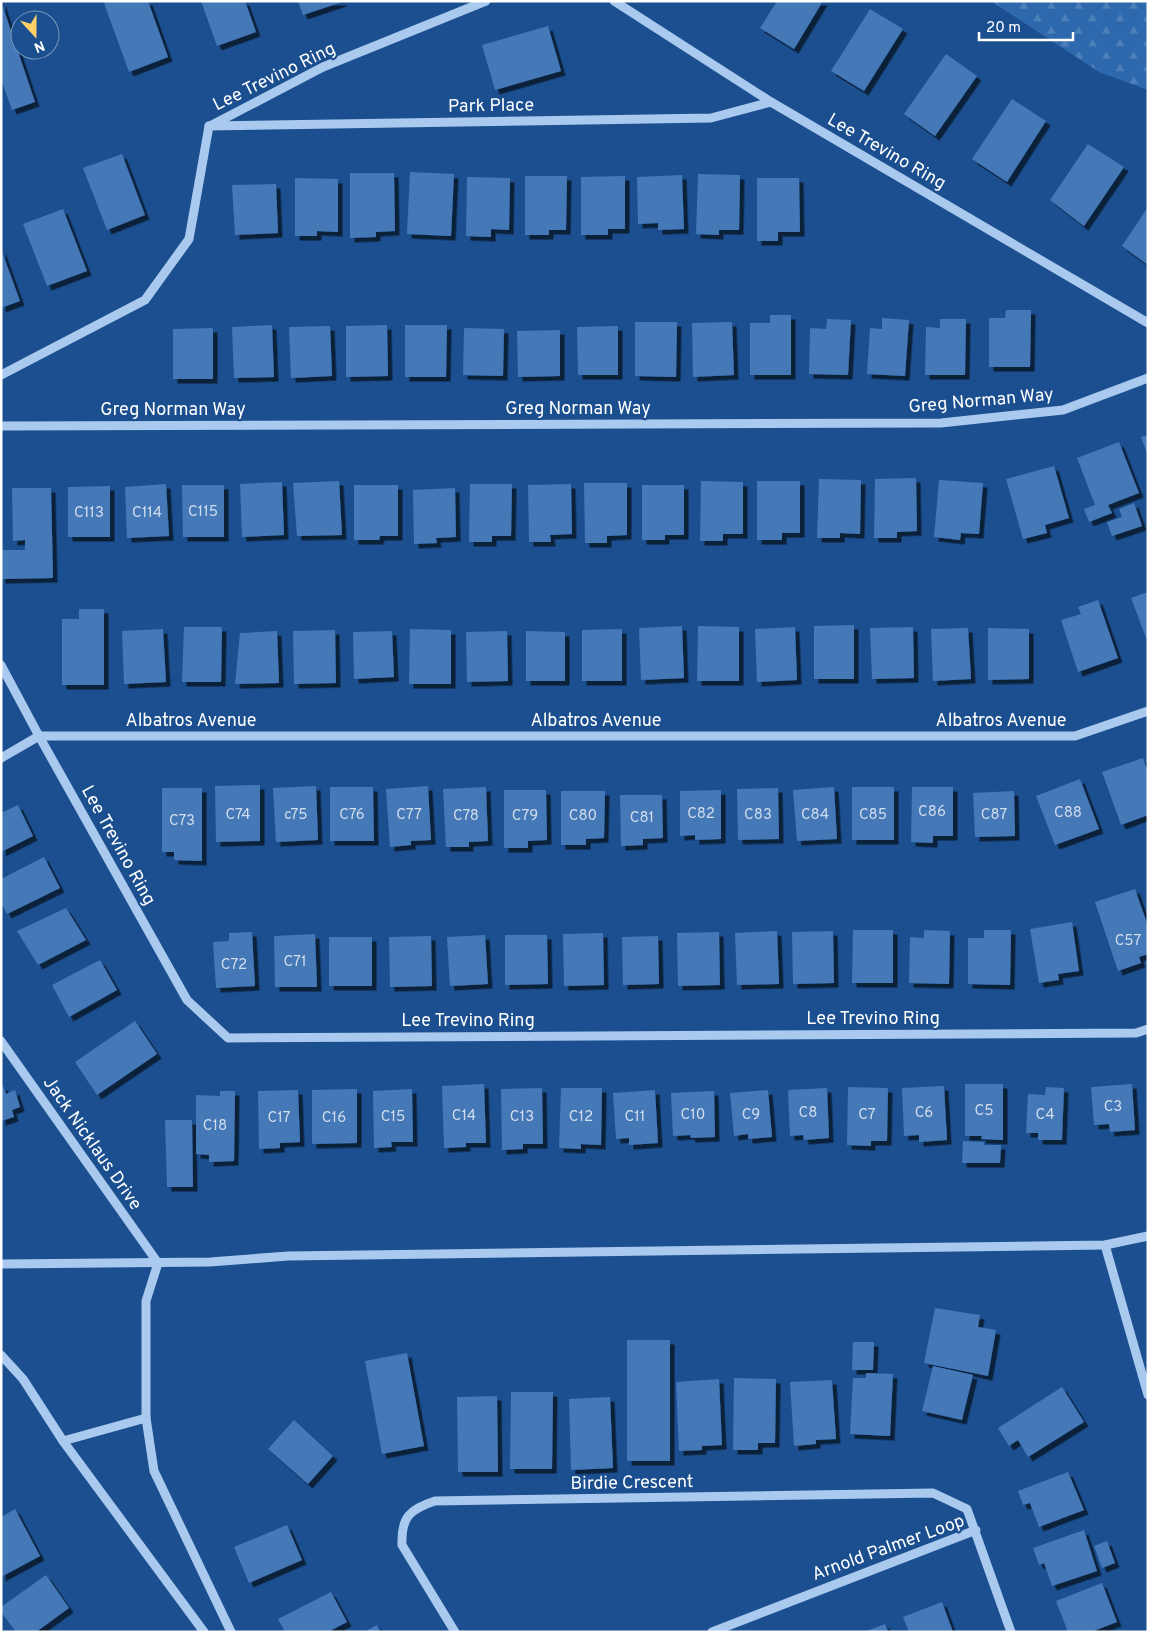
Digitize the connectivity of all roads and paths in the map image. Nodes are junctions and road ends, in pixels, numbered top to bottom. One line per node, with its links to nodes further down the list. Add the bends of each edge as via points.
1 (486, 1): 4 (street, Lee Trevino Ring, via 323,67)
2 (614, 1): 3 (street, Lee Trevino Ring)
3 (771, 102): 4 (street, Park Place, via 711,118); 5 (street, Lee Trevino Ring)
4 (209, 126): 6 (street, Lee Trevino Ring, via 189,239 145,300)
5 (1148, 323)
6 (1, 375)
7 (1148, 378): 8 (street, Greg Norman Way, via 1063,410 941,423)
8 (1, 426)
9 (1, 664): 11 (street, Lee Trevino Ring)
10 (1148, 711): 11 (street, Albatros Avenue, via 1075,736)
11 (39, 736): 12 (street); 13 (street, Lee Trevino Ring, via 187,1000 228,1038 1136,1033)
12 (1, 758)
13 (1148, 1029)
14 (1, 1041): 17 (street, Jack Nicklaus Drive)
15 (1148, 1236): 16 (street)
16 (1105, 1245): 17 (street, via 288,1256); 20 (street)
17 (158, 1263): 18 (street); 21 (street, via 146,1301)
18 (1, 1264)
19 (1, 1355): 22 (street, via 22,1379)
20 (1148, 1394)
21 (146, 1418): 22 (street); 25 (street, via 154,1470)
22 (64, 1441): 24 (street)
23 (976, 1530): 26 (street, Birdie Crescent, via 967,1509 933,1493 435,1501 416,1507 407,1518 401,1532 402,1545); 27 (street, Arnold Palmer Loop); 28 (street, Arnold Palmer Loop)
24 (204, 1632)
25 (231, 1632)
26 (455, 1632)
27 (712, 1632)
28 (1011, 1632)

